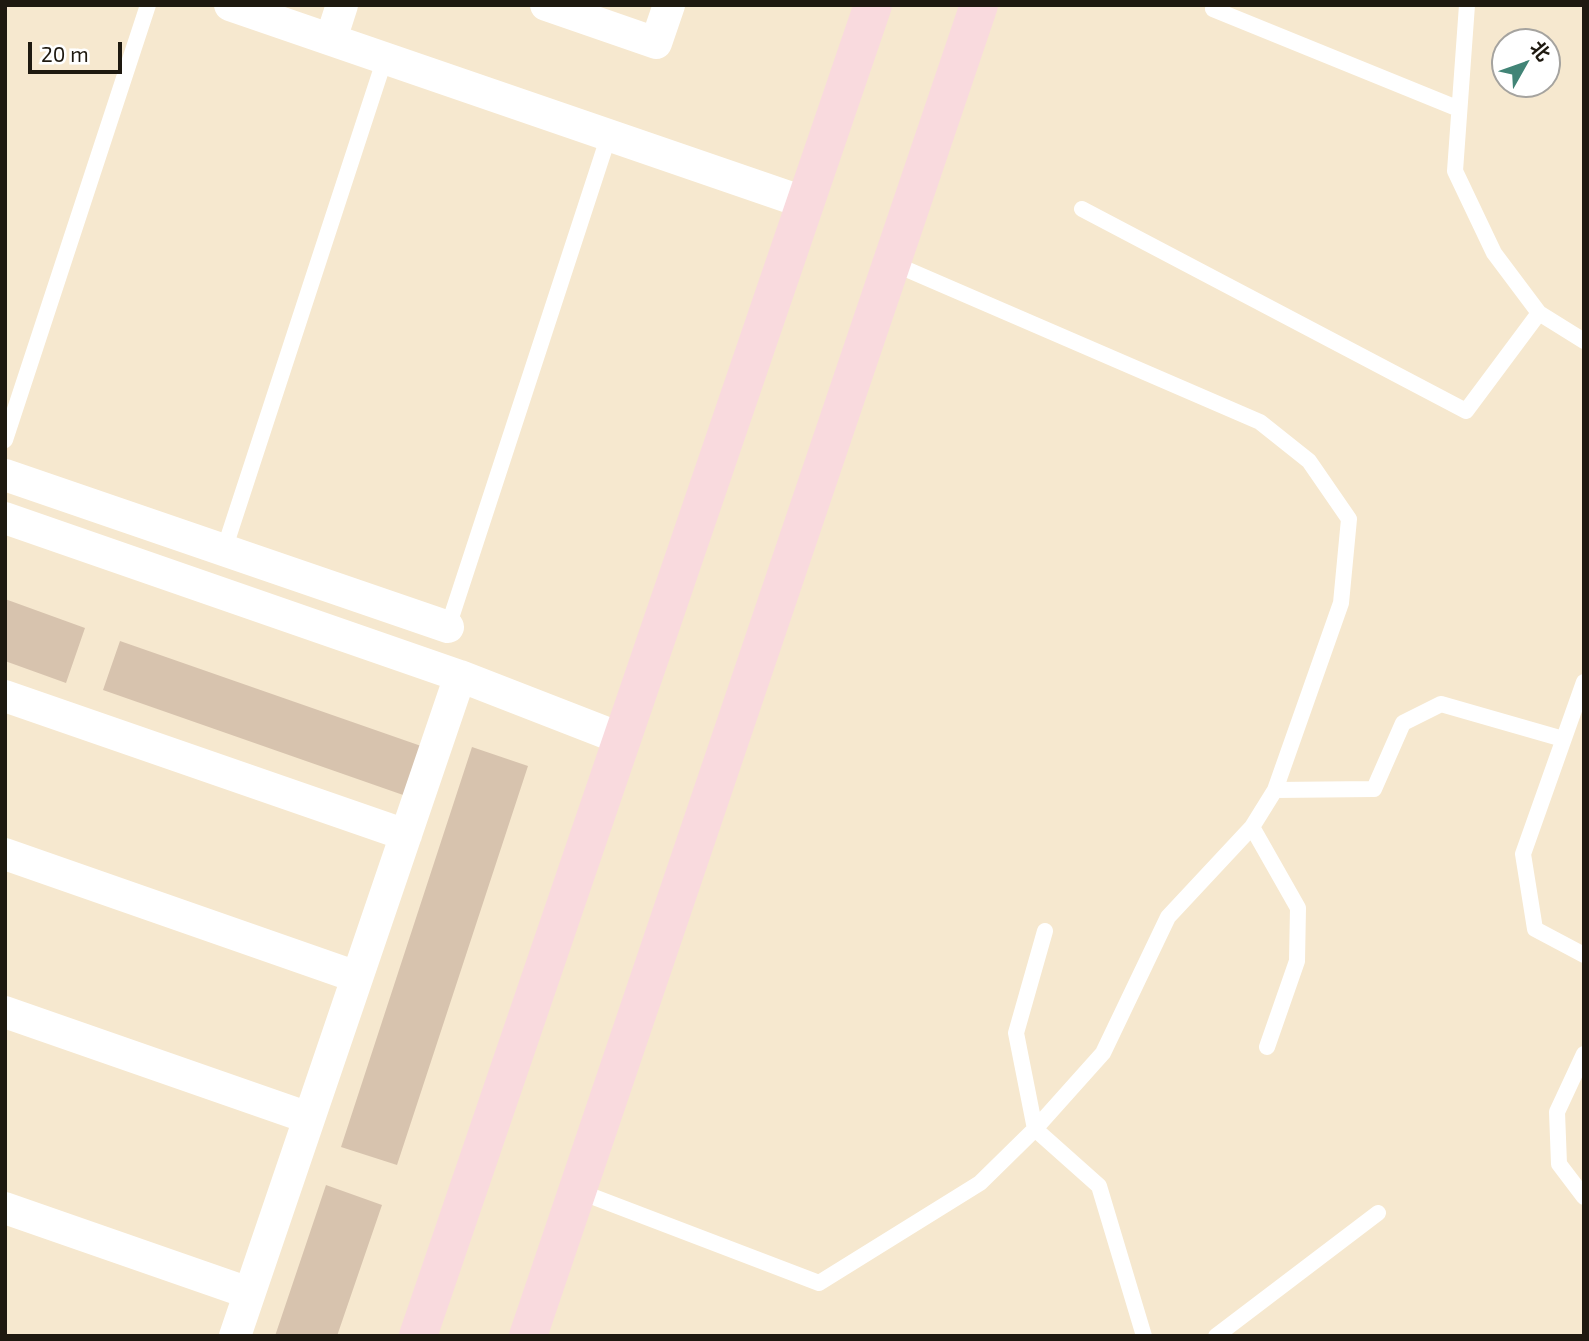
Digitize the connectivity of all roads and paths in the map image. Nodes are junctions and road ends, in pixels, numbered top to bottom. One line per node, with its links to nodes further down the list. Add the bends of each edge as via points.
1 (148, 5): 19 (lane)
2 (230, 5): 10 (street)
3 (342, 5): 10 (street)
4 (545, 5): 5 (street, via 656,43)
5 (669, 5)
6 (873, 5): 14 (main road)
7 (979, 5): 16 (main road)
8 (1467, 5): 12 (lane)
9 (1213, 9): 12 (lane)
10 (331, 39): 11 (street)
11 (385, 58): 13 (street); 22 (lane)
12 (1459, 109): 17 (lane, via 1455,172 1494,253)
13 (609, 135): 14 (street); 23 (lane)
14 (806, 203): 27 (main road)
15 (1082, 209): 17 (lane, via 1466,411)
16 (892, 263): 29 (lane, via 1260,422 1309,461 1349,519 1341,603); 41 (main road)
17 (1539, 313): 18 (lane)
18 (1584, 341)
19 (5, 440)
20 (5, 475): 22 (street)
21 (5, 518): 24 (street)
22 (223, 550): 23 (street)
23 (447, 627)
24 (460, 676): 27 (street); 31 (street)
25 (1584, 681): 28 (lane)
26 (5, 696): 31 (street)
27 (622, 739): 47 (main road)
28 (1563, 739): 29 (lane, via 1441,704 1403,723 1374,789); 34 (lane, via 1523,854 1535,929)
29 (1275, 790): 30 (lane)
30 (1252, 827): 37 (lane, via 1298,908 1297,961); 40 (lane, via 1168,917 1103,1053)
31 (406, 835): 35 (street)
32 (5, 855): 35 (street)
33 (1045, 931): 40 (lane, via 1016,1033)
34 (1584, 955)
35 (357, 977): 39 (street)
36 (5, 1012): 39 (street)
37 (1267, 1047)
38 (1584, 1054): 42 (lane, via 1558,1112 1559,1164)
39 (309, 1118): 45 (street)
40 (1035, 1129): 41 (lane, via 980,1183 819,1283); 49 (lane, via 1099,1186)
41 (578, 1191): 48 (main road)
42 (1584, 1198)
43 (5, 1208): 45 (street)
44 (1378, 1213): 50 (lane)
45 (249, 1293): 46 (street)
46 (235, 1336)
47 (418, 1336)
48 (528, 1336)
49 (1144, 1336)
50 (1216, 1336)

